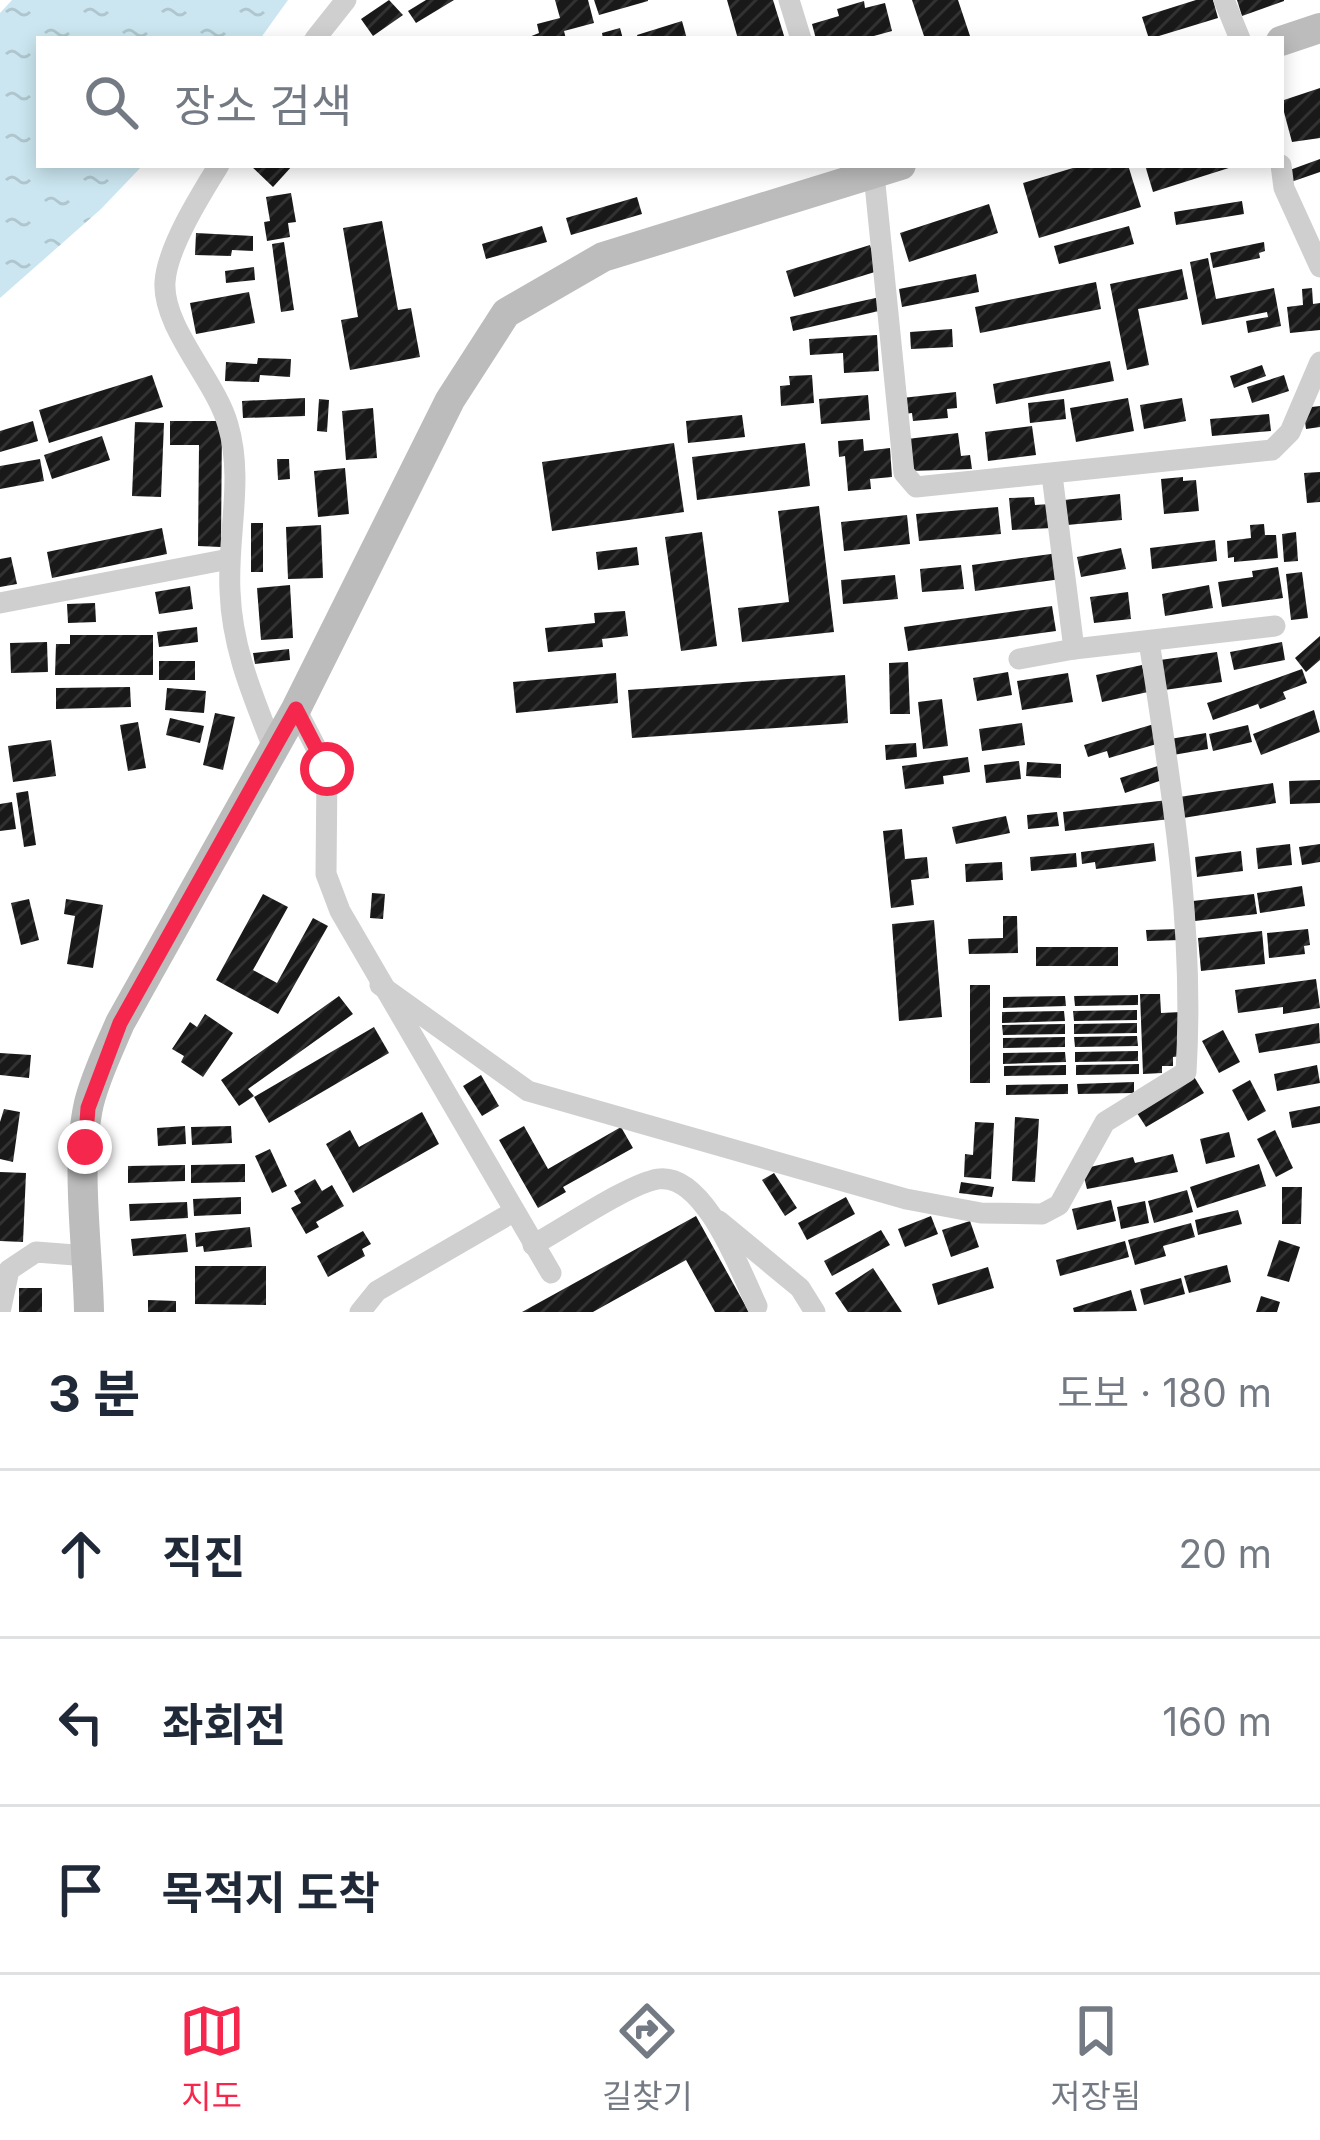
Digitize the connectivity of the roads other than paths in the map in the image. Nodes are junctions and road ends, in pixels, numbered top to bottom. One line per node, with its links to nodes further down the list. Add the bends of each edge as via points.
1 (346, 0): 5 (street)
2 (789, 0): 6 (street)
3 (1224, 0): 7 (street)
4 (1320, 28): 8 (street)
5 (317, 36)
6 (800, 36)
7 (1239, 36)
8 (1284, 40)
9 (217, 168): 15 (street, via 164,285 227,420)
10 (1281, 168): 12 (street)
11 (866, 172): 14 (street, via 904,473 916,487); 21 (street, via 602,257 506,313 450,400)
12 (1320, 267)
13 (1320, 362): 14 (street, via 1290,432 1272,450)
14 (1052, 475): 19 (street)
15 (230, 560): 16 (street); 22 (street, via 235,644)
16 (0, 603)
17 (1275, 626): 18 (street)
18 (1149, 641): 19 (street); 23 (street, via 1186,896 1186,1072 1105,1122 1059,1205 1042,1214 906,1199 529,1091)
19 (1075, 649): 20 (street)
20 (1019, 659)
21 (296, 709): 22 (street); 23 (street, via 327,769 326,874)
22 (274, 750): 27 (street, via 98,1075 85,1147)
23 (380, 985): 24 (street)
24 (513, 1212): 26 (street); 32 (street, via 377,1291)
25 (714, 1217): 26 (street, via 680,1182 660,1179); 29 (street); 33 (street, via 800,1288)
26 (533, 1245): 28 (street)
27 (88, 1256): 30 (street, via 36,1252 9,1270); 31 (street)
28 (551, 1273)
29 (758, 1306)
30 (0, 1312)
31 (89, 1312)
32 (360, 1312)
33 (815, 1312)

